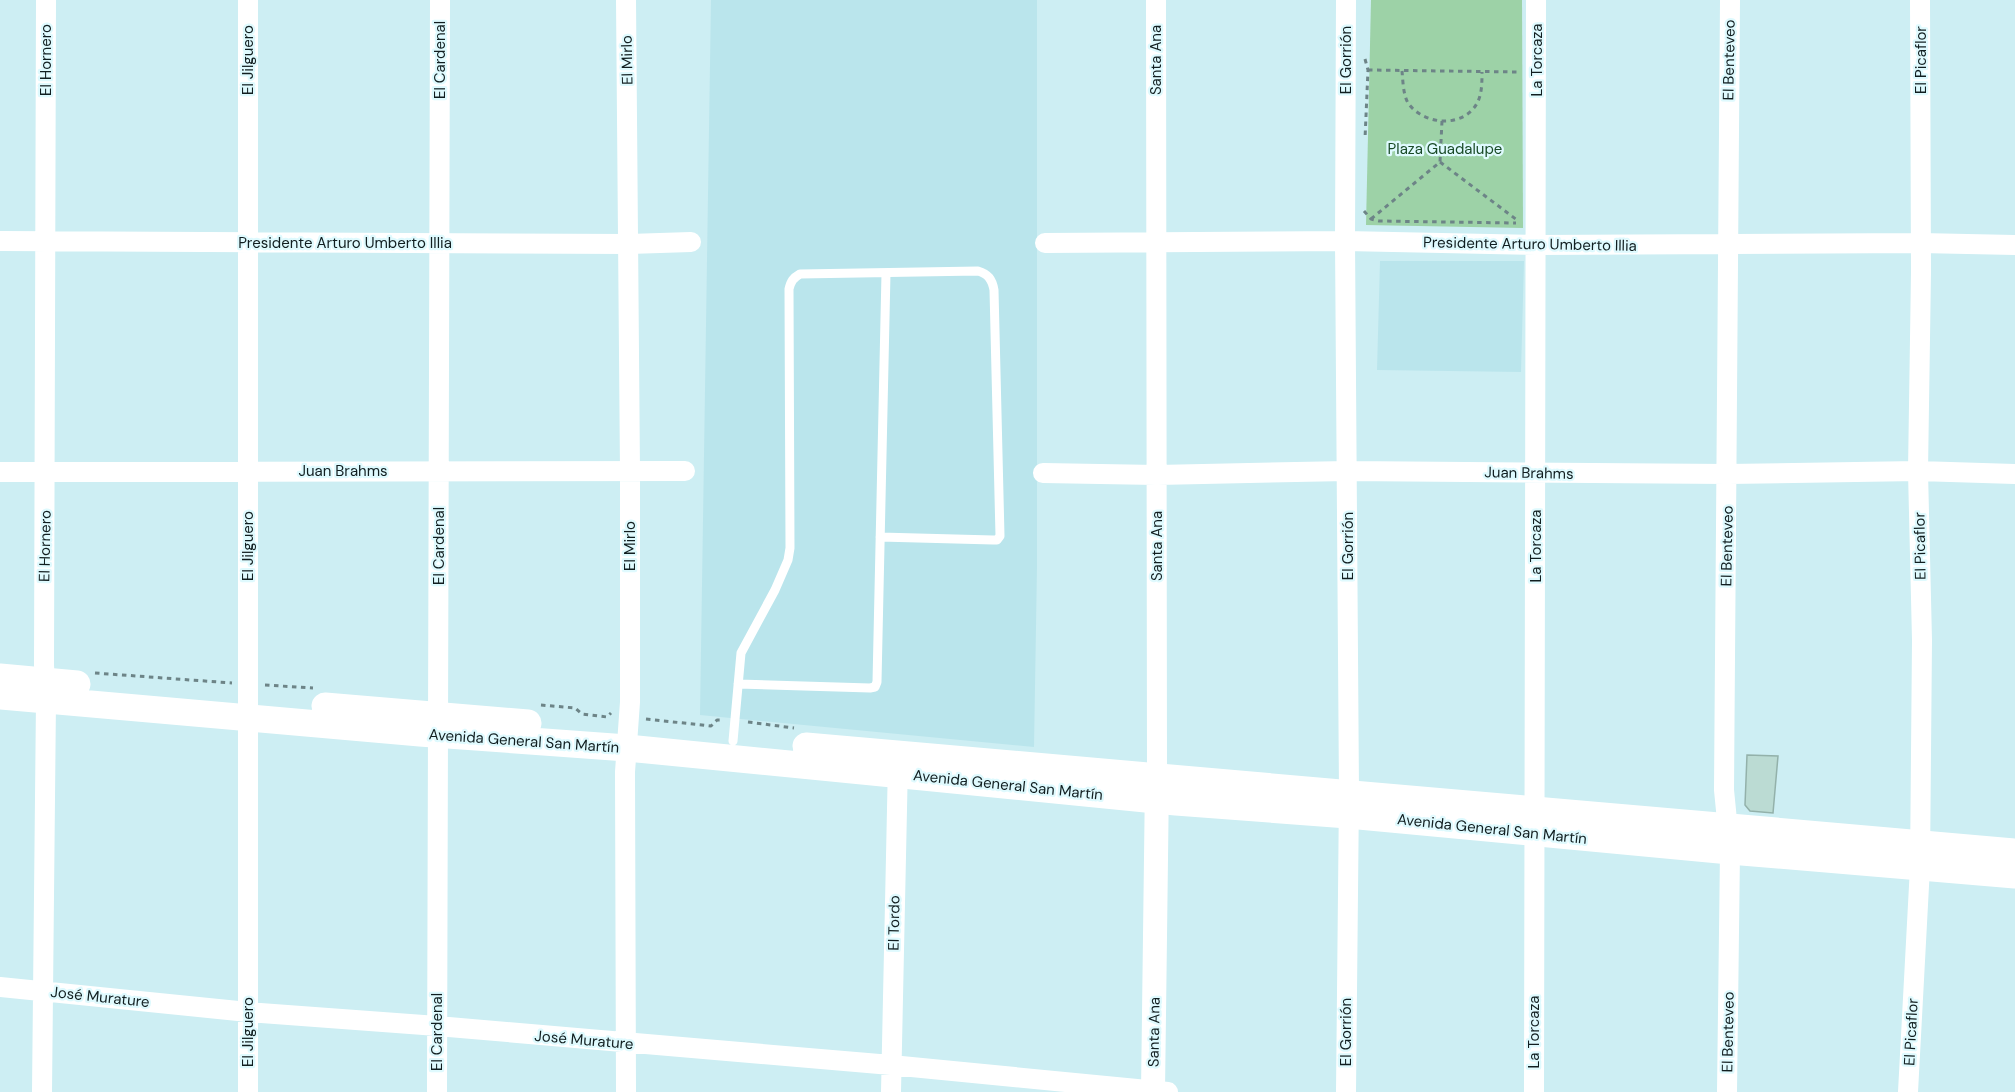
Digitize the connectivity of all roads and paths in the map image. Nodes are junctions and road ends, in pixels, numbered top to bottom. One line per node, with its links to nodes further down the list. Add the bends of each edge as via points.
1 (46, 0): 20 (street, El Hornero)
2 (248, 0): 24 (street, El Jilguero)
3 (440, 0): 25 (street, El Cardenal)
4 (626, 0): 29 (street, El Mirlo)
5 (1156, 0): 27 (street, Santa Ana)
6 (1346, 0): 23 (street, El Gorrión)
7 (1536, 0): 14 (street, La Torcaza)
8 (1730, 0): 32 (street, El Benteveo)
9 (1920, 0): 28 (street, El Picaflor)
10 (1365, 58): 11 (path)
11 (1368, 70): 12 (path); 16 (path)
12 (1402, 71): 13 (path); 15 (path, via 1407,101 1425,117)
13 (1482, 72): 14 (path); 15 (path, via 1479,100 1472,111 1455,120)
14 (1537, 73): 30 (street, La Torcaza)
15 (1442, 121): 17 (path)
16 (1365, 144)
17 (1440, 162): 19 (path); 19 (path, via 1517,221)
18 (1363, 211): 19 (path)
19 (1371, 219)
20 (46, 240): 21 (street, Presidente Arturo Umberto Illia); 24 (street, Presidente Arturo Umberto Illia); 41 (street, El Hornero)
21 (0, 241)
22 (691, 242): 29 (street, Presidente Arturo Umberto Illia)
23 (1345, 242): 27 (street, Presidente Arturo Umberto Illia); 30 (street, Presidente Arturo Umberto Illia); 36 (street, El Gorrión)
24 (247, 243): 25 (street, Presidente Arturo Umberto Illia); 39 (street, El Jilguero)
25 (440, 243): 29 (street, Presidente Arturo Umberto Illia); 34 (street, El Cardenal)
26 (1045, 243): 27 (street, Presidente Arturo Umberto Illia)
27 (1156, 243): 46 (street, Santa Ana)
28 (1920, 243): 31 (street, Presidente Arturo Umberto Illia); 32 (street, Presidente Arturo Umberto Illia); 37 (street, El Picaflor)
29 (628, 244): 40 (street, El Mirlo)
30 (1536, 245): 32 (street, Presidente Arturo Umberto Illia); 43 (street, La Torcaza)
31 (2015, 245)
32 (1728, 246): 44 (street, El Benteveo)
33 (886, 273): 47 (lane); 47 (lane, via 978,271 993,281 1000,536 997,540); 49 (lane, via 800,274 790,282 790,548 775,590 741,653)
34 (439, 471): 39 (street, Juan Brahms); 40 (street, Juan Brahms); 53 (street, El Cardenal)
35 (685, 471): 40 (street, Juan Brahms)
36 (1347, 471): 43 (street, Juan Brahms); 46 (street, Juan Brahms); 58 (street, El Gorrión)
37 (1918, 471): 44 (street, Juan Brahms); 45 (street, Juan Brahms); 62 (street, El Picaflor, via 1922,640)
38 (0, 472): 41 (street, Juan Brahms)
39 (249, 472): 41 (street, Juan Brahms); 52 (street, El Jilguero)
40 (630, 472): 54 (street, El Mirlo)
41 (46, 473): 50 (street, El Hornero)
42 (1043, 473): 46 (street, Juan Brahms)
43 (1536, 474): 44 (street, Juan Brahms); 59 (street, La Torcaza)
44 (1728, 474): 60 (street, El Benteveo, via 1724,790)
45 (2015, 474)
46 (1156, 475): 57 (street, Santa Ana)
47 (880, 537): 49 (lane, via 875,687)
48 (0, 677): 50 (main road, Avenida General San Martín)
49 (738, 684): 55 (lane)
50 (46, 690): 51 (main road, Avenida General San Martín); 52 (main road, Avenida General San Martín); 65 (street, El Hornero)
51 (0, 696)
52 (248, 709): 53 (main road, Avenida General San Martín); 66 (street, El Jilguero)
53 (438, 725): 54 (main road, Avenida General San Martín); 67 (street, El Cardenal)
54 (627, 740): 55 (main road, Avenida General San Martín); 68 (street, El Mirlo)
55 (733, 749): 56 (main road, Avenida General San Martín)
56 (898, 764): 57 (main road, Avenida General San Martín); 69 (street, El Tordo)
57 (1158, 789): 58 (main road, Avenida General San Martín); 75 (street, Santa Ana)
58 (1348, 804): 59 (main road, Avenida General San Martín); 76 (street, El Gorrión)
59 (1535, 820): 60 (main road, Avenida General San Martín); 77 (street, La Torcaza)
60 (1729, 839): 62 (main road, Avenida General San Martín); 78 (street, El Benteveo)
61 (2015, 852): 62 (main road, Avenida General San Martín)
62 (1920, 856): 63 (main road, Avenida General San Martín); 79 (street, El Picaflor)
63 (2015, 875)
64 (0, 987): 65 (street, José Murature)
65 (42, 991): 66 (street, José Murature); 70 (street, El Hornero)
66 (248, 1012): 67 (street, José Murature); 71 (street, El Jilguero)
67 (437, 1026): 68 (street, José Murature); 72 (street, El Cardenal)
68 (626, 1044): 69 (street, José Murature); 73 (street, El Mirlo)
69 (891, 1065): 74 (street, El Tordo); 75 (street, José Murature)
70 (42, 1092)
71 (248, 1092)
72 (437, 1092)
73 (626, 1092)
74 (891, 1092)
75 (1158, 1092)
76 (1346, 1092)
77 (1534, 1092)
78 (1727, 1092)
79 (1908, 1092)

